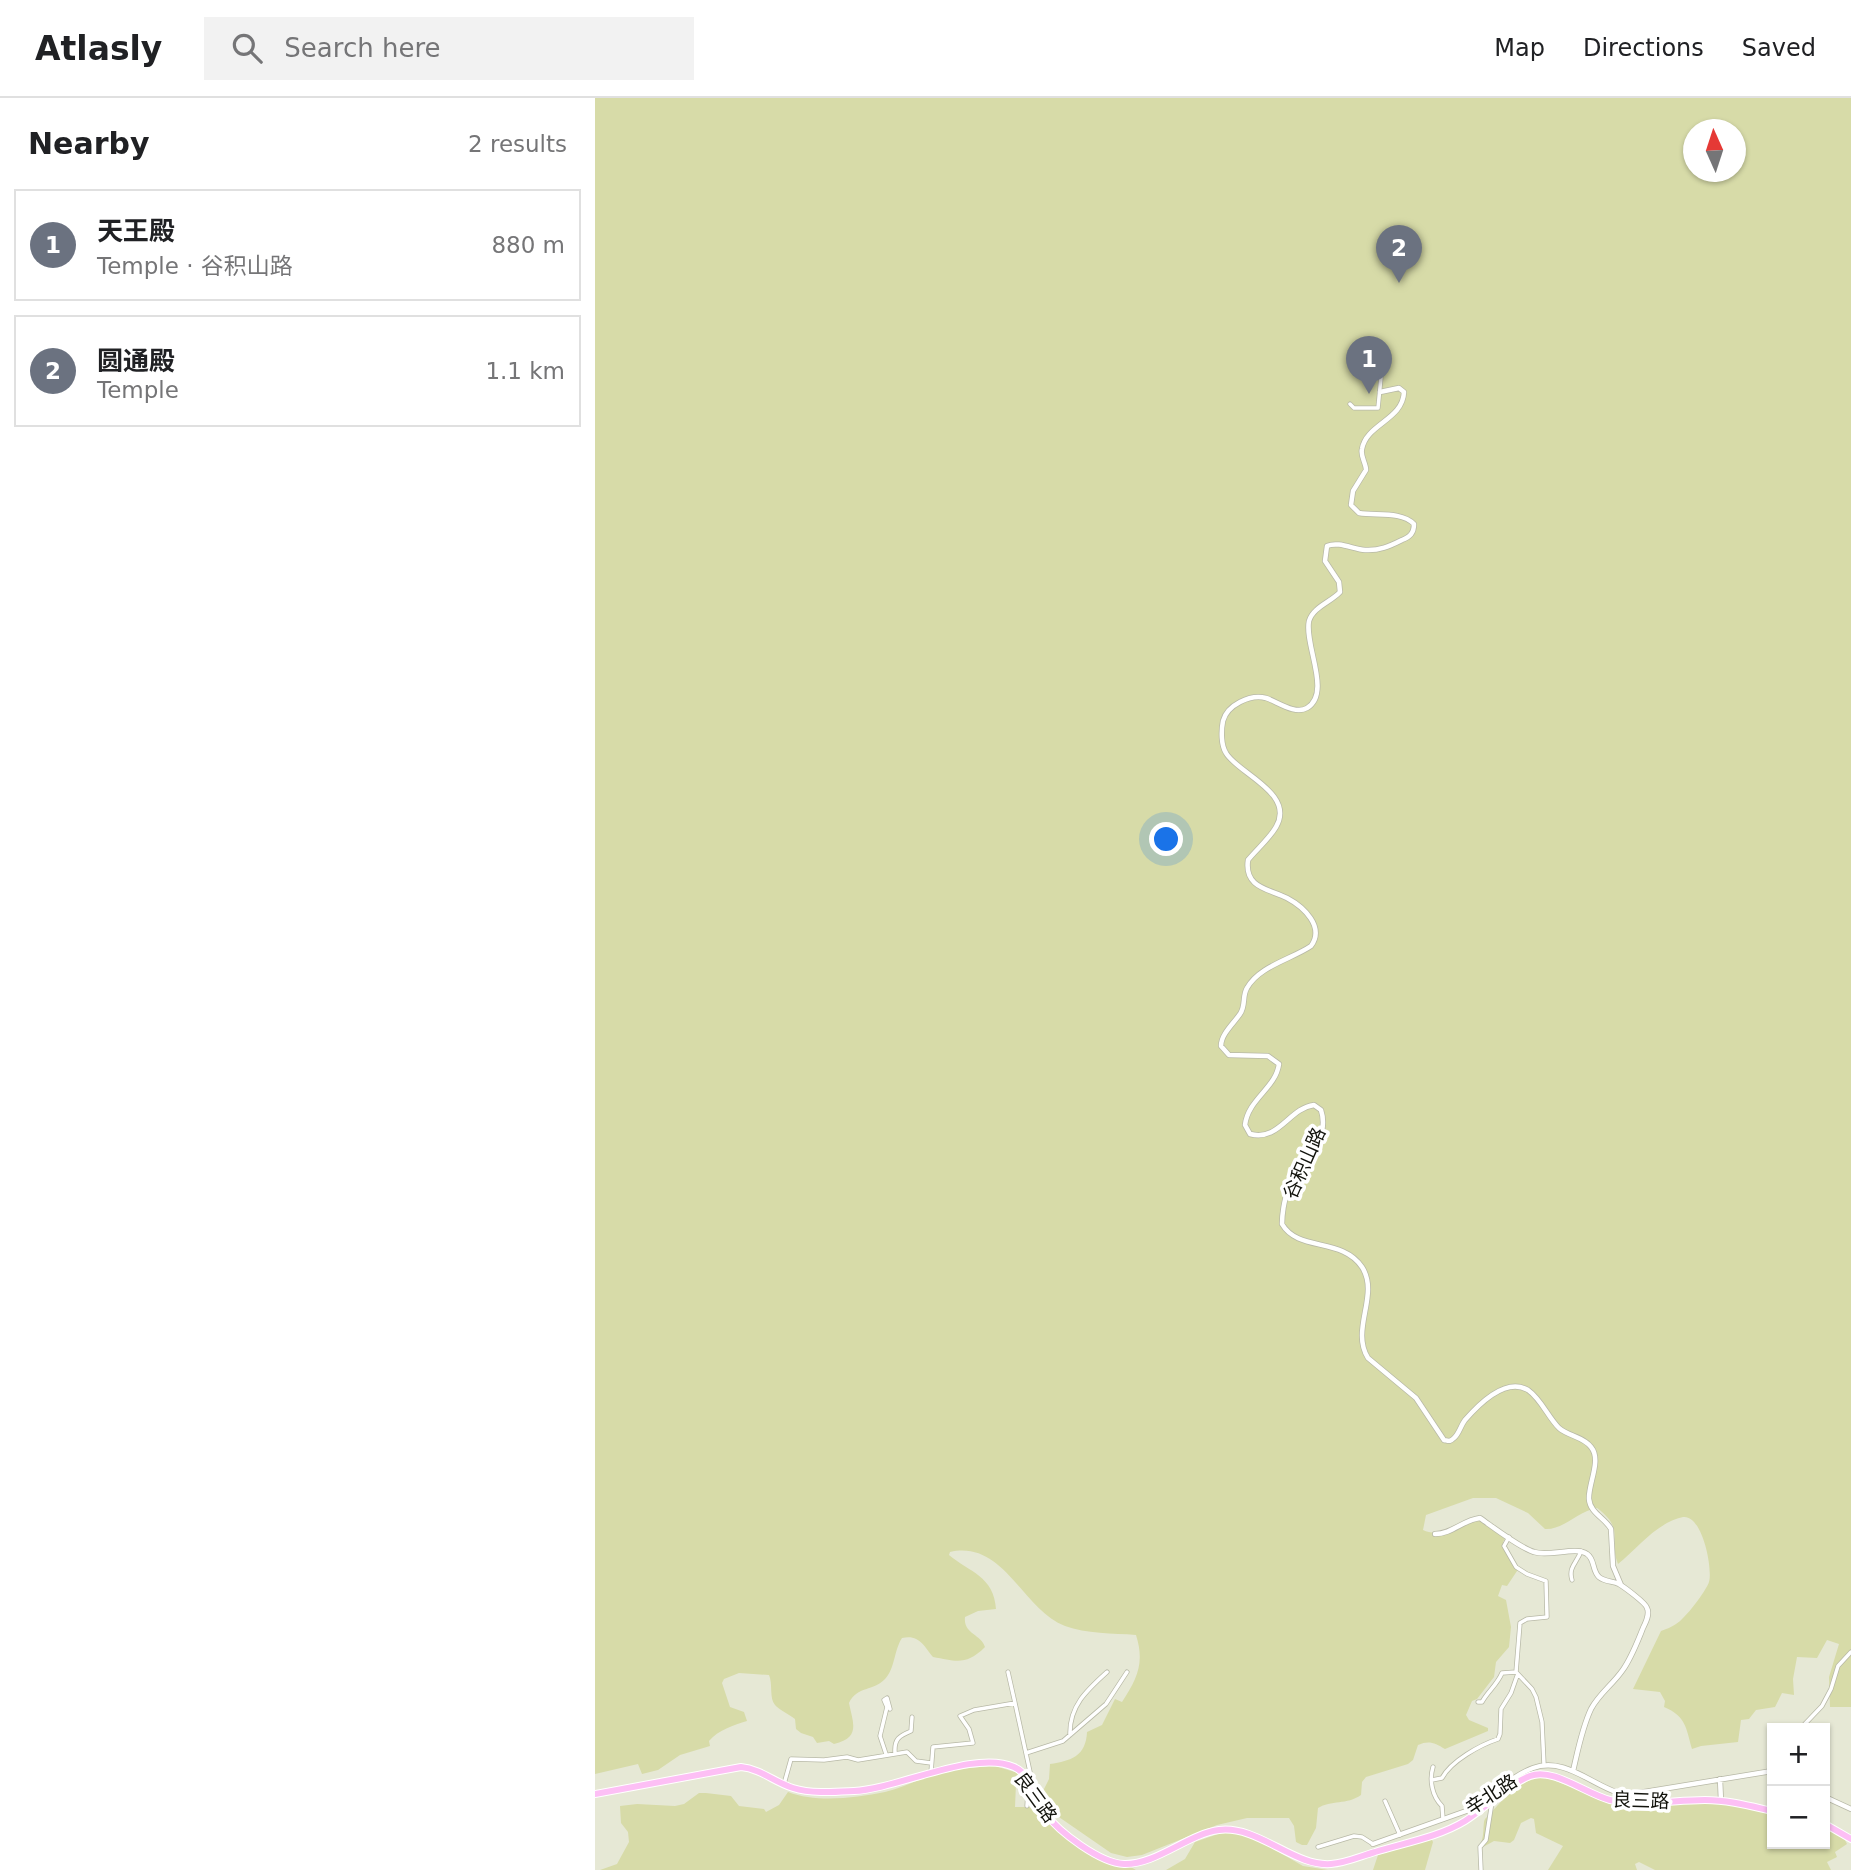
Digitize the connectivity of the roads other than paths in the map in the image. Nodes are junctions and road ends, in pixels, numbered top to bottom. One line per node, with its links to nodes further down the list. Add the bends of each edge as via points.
1 (1381, 377): 2 (street)
2 (1381, 392): 3 (street, via 1378,408); 8 (street, 谷积山路, via 1399,388 1404,396 1391,419 1363,445 1366,470 1353,491 1351,505 1359,513 1408,519 1415,524 1413,533 1377,549 1327,546 1325,561 1340,592 1310,619 1316,696 1300,710 1265,698 1238,703 1223,722 1226,753 1265,786 1278,808 1277,826 1248,860 1248,872 1262,890 1299,906 1314,922 1315,934 1311,946 1280,960 1250,984 1243,1009 1221,1046 1229,1055 1262,1055 1279,1062 1246,1117 1250,1134 1273,1132 1307,1106 1321,1111 1320,1137 1287,1195 1282,1224 1298,1238 1348,1253 1362,1268 1368,1286 1362,1327 1368,1358 1416,1398 1444,1440 1453,1440 1465,1420 1498,1391 1513,1387 1528,1391 1561,1430 1588,1444 1594,1451 1589,1503 1611,1529 1612,1566)
3 (1350, 404)
4 (1435, 1534): 5 (street, via 1480,1518)
5 (1509, 1537): 6 (street, via 1534,1552); 13 (street, via 1504,1546 1516,1567 1546,1581 1547,1589 1547,1617 1520,1623)
6 (1581, 1551): 7 (street, via 1572,1566); 8 (street, via 1590,1556 1601,1579)
7 (1572, 1580)
8 (1621, 1585): 26 (street, via 1644,1603 1648,1615 1623,1669 1592,1708)
9 (1851, 1652): 18 (street, via 1838,1666 1822,1706)
10 (1008, 1672): 15 (street)
11 (1107, 1672): 19 (street, via 1075,1708 1069,1721)
12 (1127, 1672): 19 (street, via 1106,1704)
13 (1517, 1674): 14 (street, via 1501,1673 1498,1684); 24 (street, via 1536,1697 1545,1740); 30 (street, via 1501,1709 1498,1739 1484,1743 1454,1762 1442,1778)
14 (1478, 1702)
15 (1015, 1703): 21 (street); 23 (street, via 960,1716 973,1743 933,1747)
16 (890, 1709): 22 (street, via 887,1698 880,1736)
17 (912, 1717): 20 (street, via 911,1731 898,1738)
18 (1806, 1723)
19 (1070, 1735): 21 (street)
20 (895, 1753): 22 (street); 23 (street, via 907,1752 916,1761)
21 (1027, 1753): 32 (street)
22 (886, 1755): 31 (street, via 858,1760 791,1759)
23 (931, 1763): 27 (street)
24 (1543, 1765): 26 (street); 41 (street, 辛北路)
25 (1433, 1767): 30 (street)
26 (1573, 1770): 29 (street, via 1623,1793)
27 (931, 1772): 31 (main road, 良三路, via 855,1791 811,1791); 32 (main road, 良三路, via 1008,1765 1020,1770)
28 (1767, 1772): 29 (street)
29 (1720, 1779): 36 (street)
30 (1432, 1780): 41 (street)
31 (784, 1784): 33 (main road, 良三路, via 741,1767)
32 (1031, 1784): 37 (main road, 良三路, via 1044,1811 1061,1829 1095,1854 1124,1864 1221,1829 1246,1833 1318,1863 1337,1863 1446,1829); 38 (street)
33 (595, 1794)
34 (1830, 1799): 39 (street)
35 (1385, 1801): 43 (street)
36 (1721, 1801): 37 (main road, 良三路, via 1617,1801 1539,1774); 40 (main road, 良三路)
37 (1492, 1802): 47 (street, via 1486,1840 1479,1847)
38 (1027, 1806)
39 (1851, 1809)
40 (1767, 1810)
41 (1443, 1821): 43 (street, 辛北路)
42 (1830, 1827): 44 (main road)
43 (1400, 1835): 45 (street, 辛北路)
44 (1851, 1839)
45 (1373, 1844): 46 (street, via 1354,1836)
46 (1318, 1847)
47 (1481, 1870)

